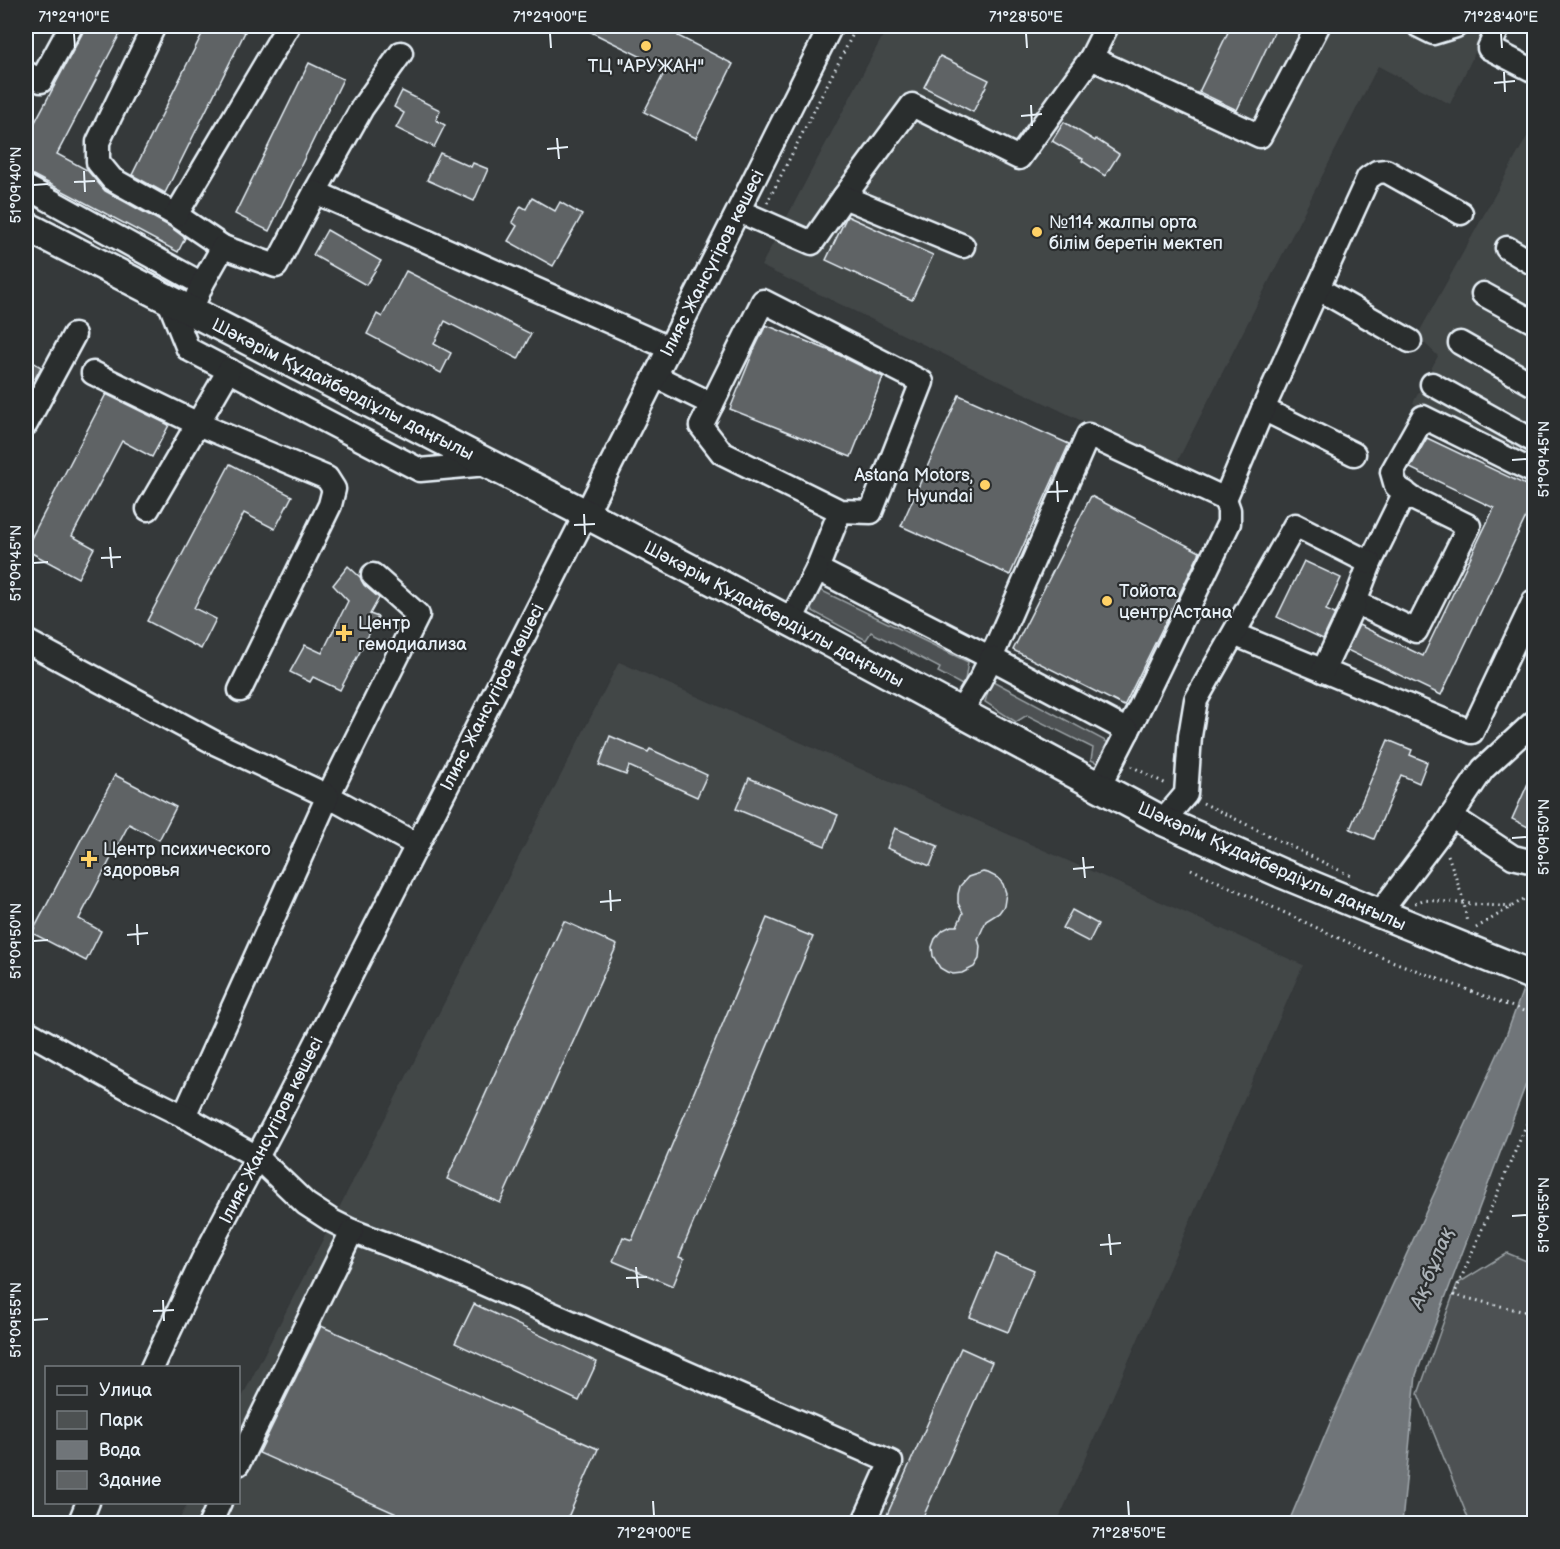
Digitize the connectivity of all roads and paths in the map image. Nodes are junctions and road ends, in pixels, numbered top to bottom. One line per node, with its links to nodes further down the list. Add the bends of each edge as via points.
1 (71, 26): 14 (street, via 41,81)
2 (154, 26): 19 (street, via 98,142 98,162 112,179)
3 (288, 26): 19 (street)
4 (831, 26): 20 (street, Ілияс Жансүгіров көшесі)
5 (857, 26): 20 (path)
6 (1107, 26): 12 (street)
7 (1318, 26): 12 (street, via 1260,136)
8 (1419, 26): 9 (street, via 1433,33)
9 (1456, 26)
10 (1499, 26): 13 (street, via 1489,48)
11 (401, 53): 16 (street, via 362,108)
12 (1091, 58): 17 (street, via 1019,158 912,105)
13 (1534, 71)
14 (26, 73)
15 (26, 186): 26 (street)
16 (315, 192): 23 (street, via 276,266); 34 (street)
17 (844, 197): 20 (street, via 812,243); 22 (street)
18 (1461, 213): 27 (street, via 1386,171 1377,171 1368,178)
19 (176, 215): 23 (street)
20 (749, 215): 34 (street, Ілияс Жансүгіров көшесі)
21 (26, 226): 29 (main road, Шәкәрім Құдайбердіұлы даңғылы)
22 (963, 246)
23 (224, 247): 26 (street)
24 (1507, 248): 25 (street)
25 (1534, 264)
26 (202, 284): 29 (street)
27 (1319, 289): 32 (street); 41 (street)
28 (1483, 294): 30 (street)
29 (179, 305): 35 (street, via 188,349); 46 (main road, Шәкәрім Құдайбердіұлы даңғылы)
30 (1534, 322)
31 (74, 335): 42 (street)
32 (1410, 341)
33 (1460, 343): 39 (street)
34 (669, 348): 37 (street, Ілияс Жансүгіров көшесі)
35 (229, 370): 43 (street); 46 (street, via 420,470)
36 (93, 373): 43 (street)
37 (655, 376): 40 (street); 52 (street, Ілияс Жансүгіров көшесі)
38 (1432, 384): 44 (street)
39 (1534, 385)
40 (712, 404): 51 (street, via 701,426 722,453); 51 (street, via 763,301 922,382 871,512)
41 (1263, 409): 45 (street); 49 (street)
42 (26, 424)
43 (198, 424): 50 (street); 63 (street, via 327,478 334,489 330,505)
44 (1534, 441)
45 (1354, 454)
46 (488, 464): 52 (main road, Шәкәрім Құдайбердіұлы даңғылы)
47 (1534, 472): 48 (street, via 1423,417 1392,472 1396,486)
48 (1405, 492): 53 (street); 57 (street, via 1469,526 1416,631)
49 (1225, 499): 61 (street, via 1088,435); 66 (street, via 1229,522)
50 (148, 509)
51 (840, 511): 54 (street)
52 (586, 514): 58 (main road, Шәкәрім Құдайбердіұлы даңғылы); 73 (street, Ілияс Жансүгіров көшесі)
53 (1370, 563): 57 (street); 59 (street, via 1295,525)
54 (817, 569): 58 (street); 61 (street)
55 (373, 575): 70 (street, via 418,615)
56 (1534, 601): 62 (street, via 1472,732)
57 (1355, 603): 62 (street)
58 (790, 622): 64 (main road, Шәкәрім Құдайбердіұлы даңғылы)
59 (1234, 634): 62 (street); 69 (street, via 1196,700)
60 (26, 641): 70 (street, via 217,744)
61 (991, 658): 64 (street); 66 (street)
62 (1323, 671)
63 (240, 690)
64 (960, 713): 68 (main road, Шәкәрім Құдайбердіұлы даңғылы)
65 (1534, 722): 72 (street, via 1483,769)
66 (1128, 731): 67 (street)
67 (1115, 757): 68 (street); 69 (path)
68 (1099, 787): 71 (main road, Шәкәрім Құдайбердіұлы даңғылы)
69 (1186, 794): 71 (street); 76 (path)
70 (328, 796): 73 (street); 88 (street)
71 (1163, 821): 81 (main road, Шәкәрім Құдайбердіұлы даңғылы)
72 (1446, 824): 74 (street, via 1513,858); 78 (path); 81 (street)
73 (417, 845): 89 (street, Ілияс Жансүгіров көшесі)
74 (1534, 862)
75 (1191, 869): 85 (path, via 1373,954)
76 (1362, 881)
77 (1534, 893): 80 (path)
78 (1464, 902): 79 (path, via 1423,900); 80 (path); 82 (path)
79 (1412, 904)
80 (1511, 907): 83 (path)
81 (1380, 914): 84 (main road, Шәкәрім Құдайбердіұлы даңғылы)
82 (1467, 926)
83 (1474, 928)
84 (1534, 976)
85 (1534, 1015)
86 (26, 1031): 88 (street)
87 (1534, 1107): 91 (path, via 1454,1295)
88 (184, 1116): 89 (street)
89 (257, 1157): 90 (street, via 306,1204); 92 (street, Ілияс Жансүгіров көшесі)
90 (352, 1231): 93 (street); 98 (street, via 429,1260 891,1462)
91 (1534, 1314)
92 (153, 1366)
93 (240, 1460)
94 (88, 1504): 96 (street)
95 (220, 1504): 97 (street)
96 (79, 1524)
97 (210, 1524)
98 (863, 1524)

